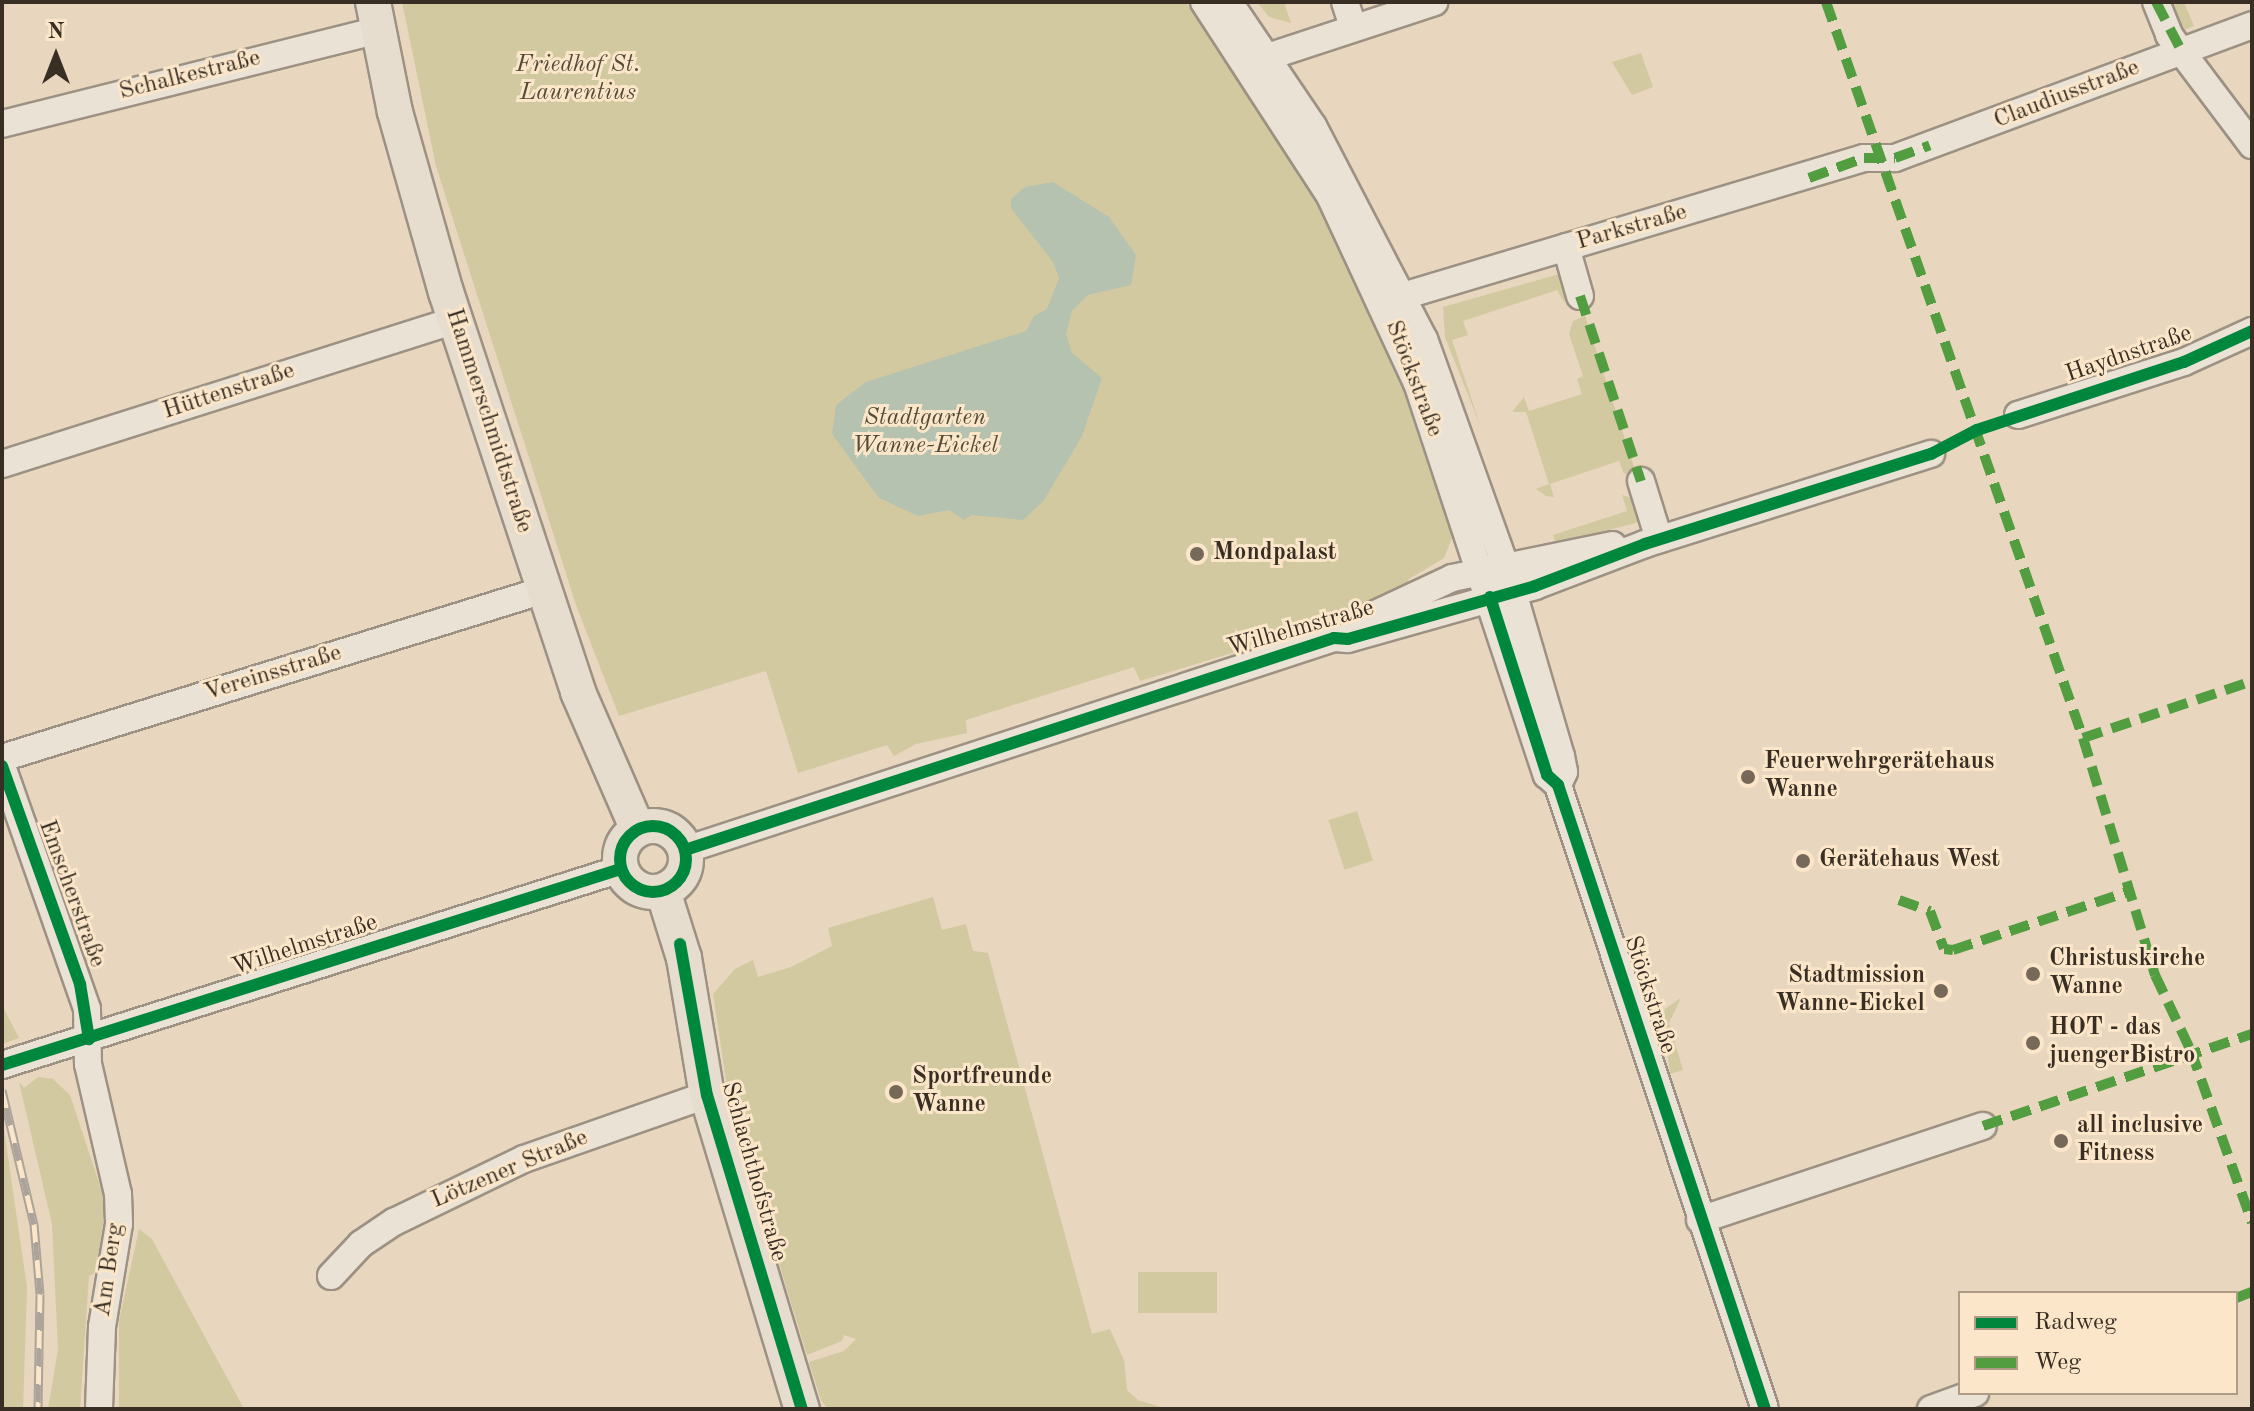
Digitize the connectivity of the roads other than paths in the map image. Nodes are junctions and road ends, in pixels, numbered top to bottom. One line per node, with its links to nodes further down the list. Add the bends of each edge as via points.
1 (1204, 2): 9 (street, Stöckstraße)
2 (1229, 2): 9 (street, Stöckstraße)
3 (1434, 2): 5 (street)
4 (2156, 2): 8 (street)
5 (1349, 14): 9 (street)
6 (376, 16): 10 (street, Schalkestraße); 16 (main road, Hammerschmidtstraße, via 417,198)
7 (2252, 25): 8 (street, Claudiusstraße)
8 (2182, 52): 11 (street); 12 (street, Claudiusstraße, via 1966,133)
9 (1258, 60): 15 (street, Stöckstraße, via 1313,126)
10 (2, 124)
11 (2252, 145)
12 (1880, 158): 13 (street, Parkstraße, via 1864,158)
13 (1566, 247): 14 (street); 15 (street, Parkstraße)
14 (1580, 296)
15 (1393, 298): 23 (street, Stöckstraße, via 1463,435)
16 (455, 320): 20 (street, Hüttenstraße); 24 (main road, Hammerschmidtstraße)
17 (2252, 331): 18 (street, Haydnstraße, via 2184,362)
18 (2018, 415)
19 (1931, 454): 22 (street, Wilhelmstraße)
20 (2, 464)
21 (1641, 481): 22 (street)
22 (1652, 542): 23 (street, Wilhelmstraße); 25 (street, Wilhelmstraße)
23 (1493, 567): 25 (street, Stöckstraße); 26 (street, Wilhelmstraße, via 1371,616)
24 (544, 590): 27 (street, Vereinsstraße); 29 (main road, Hammerschmidtstraße, via 578,692)
25 (1501, 594): 26 (street, Wilhelmstraße, via 1348,639); 37 (street, Stöckstraße, via 1547,775 1558,785)
26 (1334, 638): 30 (street, Wilhelmstraße)
27 (2, 758)
28 (2, 766): 33 (street, Emscherstraße, via 80,984)
29 (638, 830): 30 (main road, via 666,829); 31 (main road, via 622,846)
30 (685, 850): 32 (main road, via 682,875)
31 (621, 869): 32 (main road, via 637,889); 33 (street, Wilhelmstraße)
32 (663, 891): 35 (main road, Schlachthofstraße, via 684,958)
33 (89, 1039): 34 (street, Wilhelmstraße); 40 (street, Am Berg, via 88,1064 118,1194 119,1224 102,1327)
34 (2, 1065)
35 (707, 1095): 38 (street, Lötzener Straße, via 524,1159 394,1222 361,1244); 41 (main road, Schlachthofstraße)
36 (1983, 1126): 37 (street)
37 (1700, 1220): 42 (street, Stöckstraße)
38 (331, 1276)
39 (1970, 1395): 43 (street)
40 (99, 1409)
41 (802, 1409)
42 (1765, 1409)
43 (1931, 1409)

